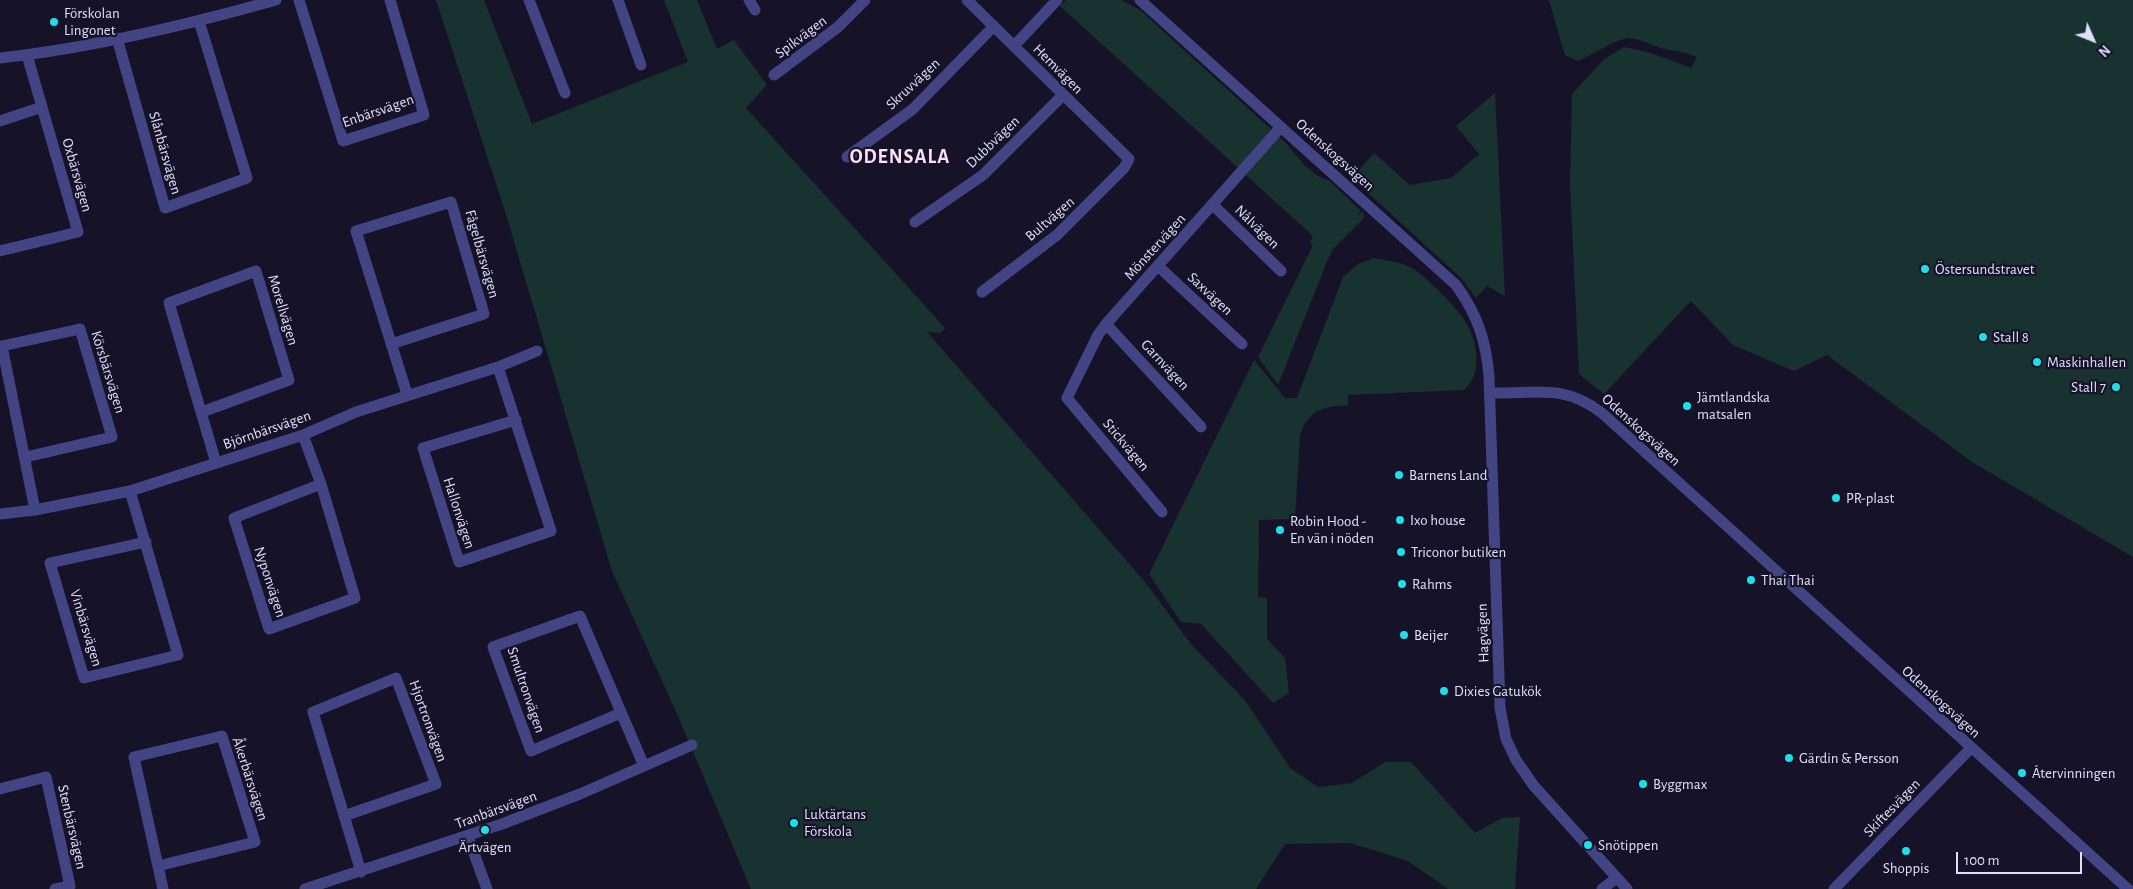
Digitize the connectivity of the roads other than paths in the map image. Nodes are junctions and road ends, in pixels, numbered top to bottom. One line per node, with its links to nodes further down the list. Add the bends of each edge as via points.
1 (276, 0): 12 (street)
2 (299, 0): 3 (street, Enbärsvägen, via 343,141 424,115)
3 (390, 0)
4 (529, 0): 20 (street)
5 (618, 0): 18 (street)
6 (750, 0): 11 (street)
7 (865, 0): 19 (street, Spikvägen, via 838,28)
8 (967, 0): 13 (street, Hemvägen)
9 (1058, 0): 15 (street)
10 (1140, 0): 24 (street, Odenskogsvägen)
11 (755, 10)
12 (199, 21): 14 (street); 14 (street, Slånbärsvägen, via 247,178 165,208)
13 (994, 26): 15 (street, Hemvägen); 25 (street, Skruvvägen, via 913,109)
14 (117, 38): 16 (street)
15 (1014, 46): 21 (street, Hemvägen)
16 (27, 55): 17 (street); 22 (street, Oxbärsvägen)
17 (0, 58)
18 (641, 65)
19 (774, 75)
20 (565, 93)
21 (1063, 95): 26 (street, Hemvägen); 28 (street, Dubbvägen, via 983,175)
22 (42, 107): 23 (street); 29 (street, Oxbärsvägen, via 78,232)
23 (0, 121)
24 (1281, 127): 27 (street, Mönstervägen); 38 (street, Odenskogsvägen, via 1456,285 1477,318 1484,337)
25 (847, 157)
26 (1129, 159): 32 (street, Bultvägen, via 1124,168 1057,235)
27 (1212, 205): 30 (street, Mönstervägen); 31 (street, Nålvägen)
28 (915, 222)
29 (0, 250)
30 (1158, 266): 33 (street, Mönstervägen); 35 (street, Saxvägen)
31 (1281, 271)
32 (982, 292)
33 (1106, 324): 40 (street, Mönstervägen); 43 (street, Garnvägen)
34 (391, 344): 34 (street, Fågelbärsvägen, via 356,231 451,202 484,314); 39 (street, Fågelbärsvägen)
35 (1242, 344)
36 (537, 351): 37 (street, Björnbärsvägen)
37 (498, 367): 39 (street, Björnbärsvägen); 42 (street, Hallonvägen)
38 (1490, 393): 55 (street, Odenskogsvägen, via 1556,392 1576,396 1590,404); 62 (street, Hagvägen, via 1500,708 1506,738 1534,786)
39 (407, 394): 44 (street, Björnbärsvägen)
40 (1067, 398): 50 (street, Stickvägen)
41 (202, 412): 41 (street, Morellvägen, via 169,303 256,271 289,380); 46 (street, Morellvägen)
42 (516, 420): 42 (street, Hallonvägen, via 551,531 459,562 423,448)
43 (1201, 427)
44 (303, 435): 46 (street, Björnbärsvägen); 47 (street, Nyponvägen)
45 (26, 457): 45 (street, Körsbärsvägen, via 2,346 80,329 112,437); 49 (street, Körsbärsvägen)
46 (216, 463): 48 (street, Björnbärsvägen)
47 (321, 484): 47 (street, Nyponvägen, via 355,598 269,629 234,518)
48 (130, 491): 49 (street, Björnbärsvägen); 52 (street, Vinbärsvägen)
49 (35, 510): 51 (street, Björnbärsvägen)
50 (1162, 512)
51 (0, 514)
52 (146, 542): 52 (street, Vinbärsvägen, via 178,655 84,678 50,563)
53 (621, 713): 53 (street, Smultronvägen, via 580,616 493,647 531,751); 56 (street, Smultronvägen)
54 (692, 746): 56 (street, Tranbärsvägen)
55 (1970, 749): 69 (street, Skiftesvägen); 70 (street, Odenskogsvägen)
56 (644, 766): 59 (street, Tranbärsvägen)
57 (0, 789): 63 (street, Stenbärsvägen, via 46,777 70,886)
58 (344, 816): 58 (street, Hjortronvägen, via 436,784 396,678 313,712); 61 (street, Hjortronvägen)
59 (468, 837): 61 (street, Tranbärsvägen); 66 (street)
60 (158, 866): 60 (street, Åkerbärsvägen, via 255,842 222,736 134,757); 64 (street, Åkerbärsvägen)
61 (361, 872): 65 (street, Tranbärsvägen)
62 (1617, 878): 67 (street); 68 (street, Hagvägen)
63 (55, 889)
64 (163, 889)
65 (305, 889)
66 (487, 889)
67 (1602, 889)
68 (1627, 889)
69 (1834, 889)
70 (2128, 889)

